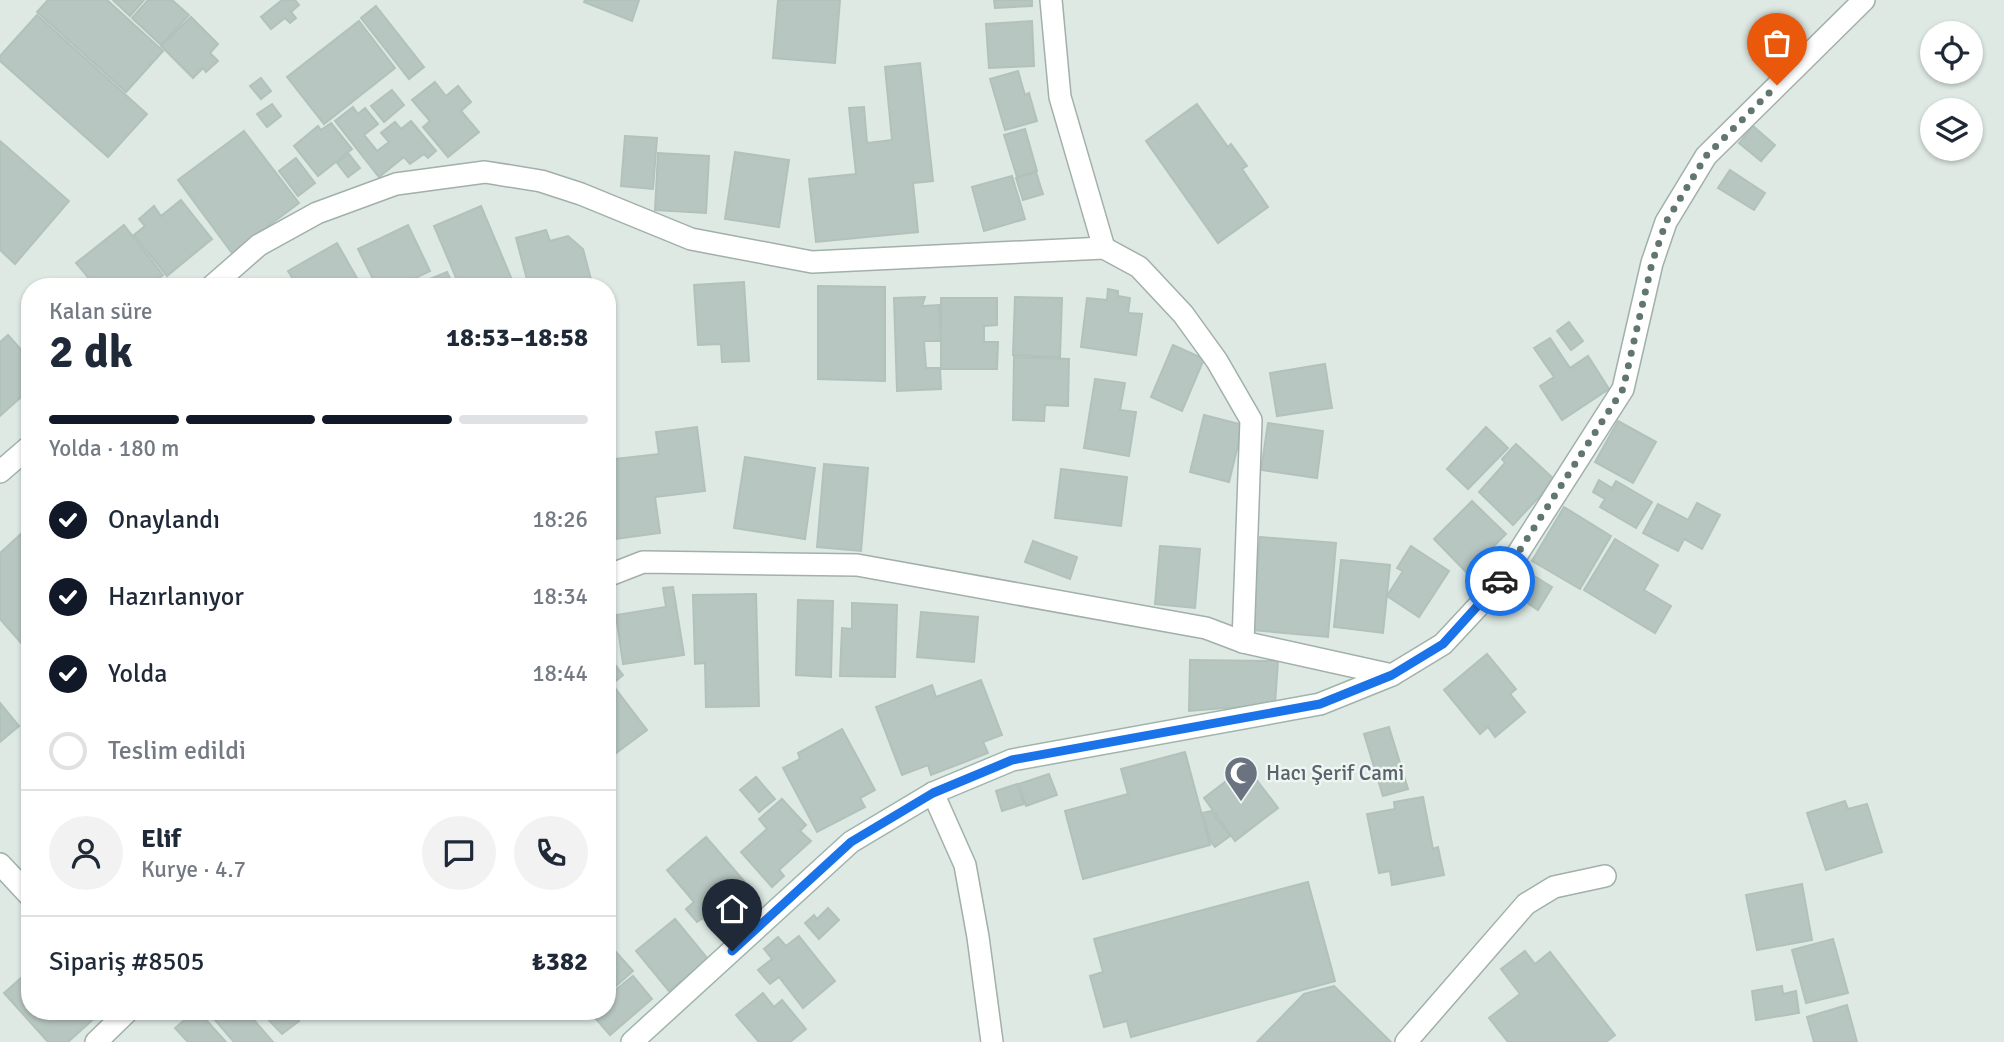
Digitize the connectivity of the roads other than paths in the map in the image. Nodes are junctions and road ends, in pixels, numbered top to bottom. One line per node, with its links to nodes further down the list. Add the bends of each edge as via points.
1 (1051, 0): 3 (street, via 1060,97)
2 (1864, 0): 9 (street, via 1706,156 1666,222 1623,389 1497,586 1443,644)
3 (1104, 248): 4 (street, via 812,262 691,239 581,194 541,181 485,172 396,184 317,213 259,245); 8 (street, via 1139,267 1183,314 1251,420)
4 (221, 278)
5 (21, 454): 6 (street)
6 (0, 472)
7 (616, 572): 8 (street, via 643,562 857,565 1206,628)
8 (1243, 642): 9 (street)
9 (1392, 675): 10 (street, via 1320,704 1012,760)
10 (933, 793): 16 (street, via 851,842); 17 (street, via 965,865)
11 (0, 864): 13 (street)
12 (1605, 876): 18 (street, via 1554,887 1526,904)
13 (21, 886)
14 (119, 1020): 15 (street)
15 (96, 1042)
16 (632, 1042)
17 (992, 1042)
18 (1406, 1042)

